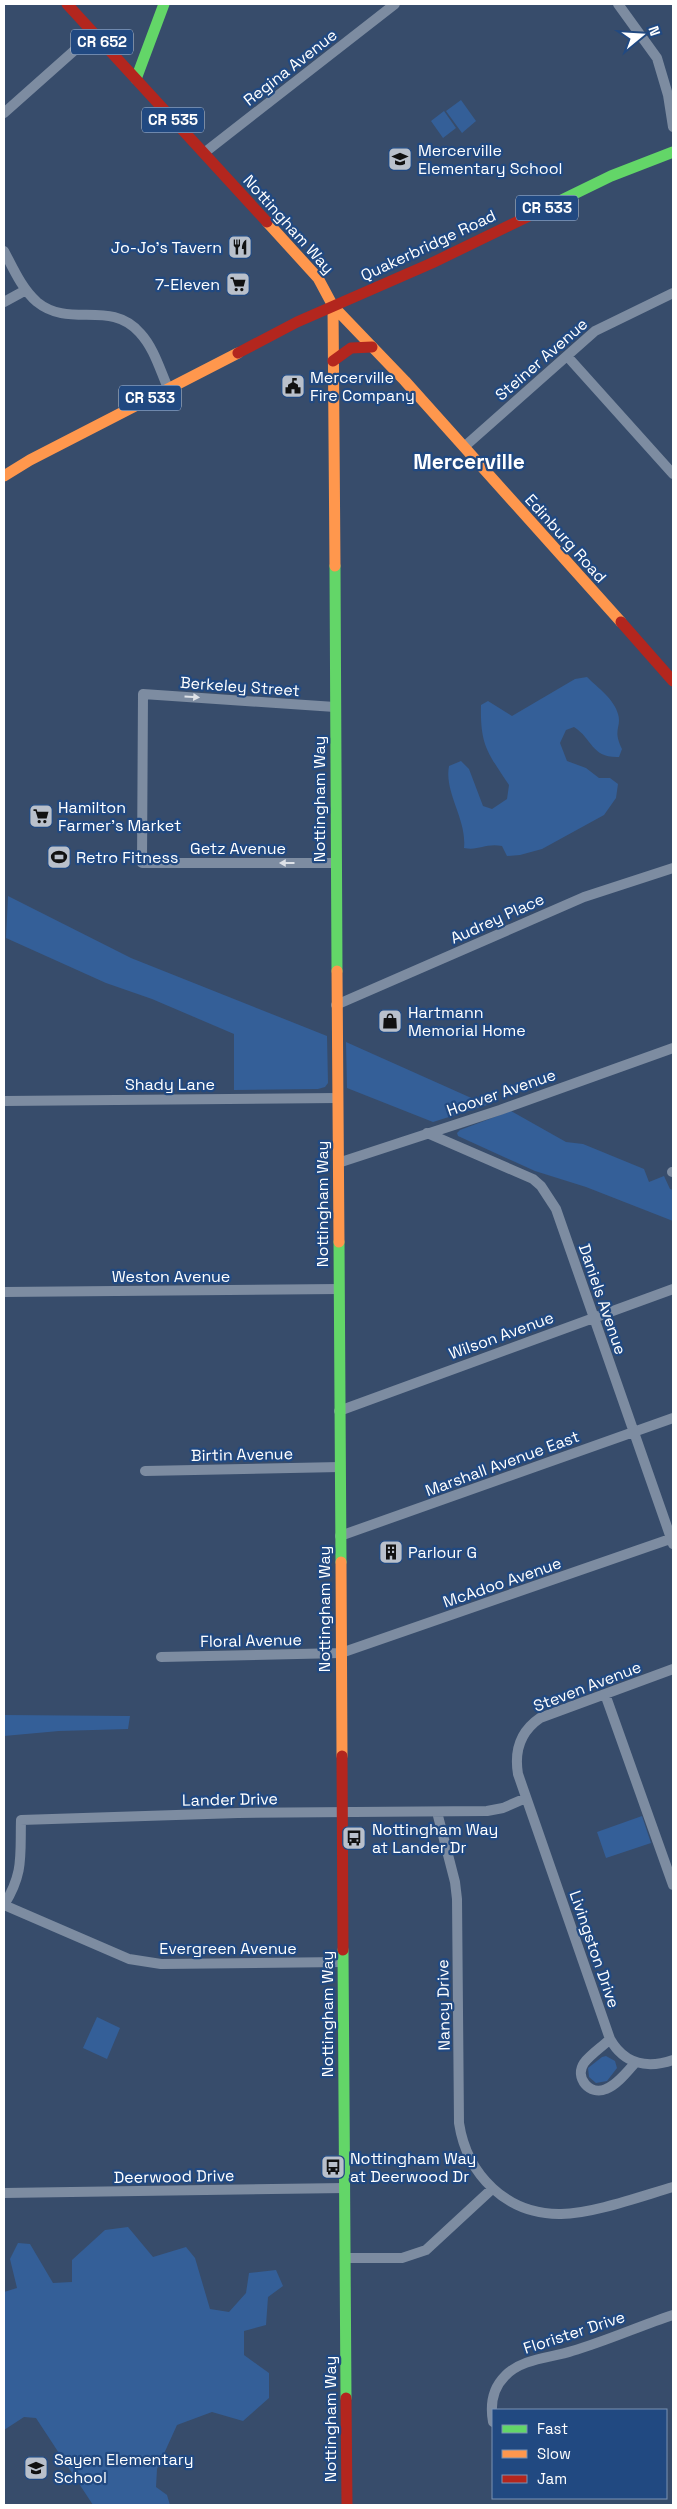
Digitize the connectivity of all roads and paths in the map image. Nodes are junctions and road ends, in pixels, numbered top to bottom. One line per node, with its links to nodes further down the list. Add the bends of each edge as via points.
1 (68, 4): 5 (street, Nottingham Way / CR 652)
2 (164, 4): 6 (street)
3 (395, 4): 10 (street, Regina Avenue)
4 (618, 4): 8 (street, via 657,58 668,94)
5 (94, 33): 6 (street, Nottingham Way / CR 652); 7 (street)
6 (136, 79): 10 (street, Nottingham Way / CR 535)
7 (4, 113)
8 (673, 127)
9 (673, 152): 15 (street, Quakerbridge Road / CR 533, via 611,176 432,263)
10 (204, 153): 15 (street, Nottingham Way / CR 535, via 318,278)
11 (4, 251): 12 (street)
12 (26, 290): 14 (street); 19 (street, via 45,308 57,313 108,315 130,324 146,341)
13 (673, 293): 17 (street, Steiner Avenue, via 595,331)
14 (4, 302)
15 (333, 306): 16 (street, Edinburg Road / CR 535); 18 (street, Nottingham Way); 19 (street, CR 533)
16 (372, 347): 18 (street, via 356,345); 20 (street, Edinburg Road / CR 535)
17 (567, 356): 20 (street, Steiner Avenue); 21 (street)
18 (333, 360): 24 (street, Nottingham Way)
19 (168, 388): 22 (street, CR 533)
20 (464, 447): 23 (street, Edinburg Road / CR 535)
21 (673, 474)
22 (4, 476)
23 (673, 681)
24 (335, 707): 25 (street, Nottingham Way); 26 (street, Berkeley Street, one-way to 24, via 143,694)
25 (336, 863): 26 (street, Getz Avenue, one-way to 26); 28 (street, Nottingham Way)
26 (142, 864)
27 (673, 868): 28 (street, Audrey Place, via 584,897)
28 (336, 1005): 30 (street, Nottingham Way)
29 (673, 1048): 32 (street, Hoover Avenue)
30 (337, 1098): 31 (street, Shady Lane); 33 (street, Nottingham Way)
31 (4, 1101)
32 (427, 1133): 33 (street, Hoover Avenue); 37 (street, Daniels Avenue, via 533,1179 541,1186 556,1209)
33 (338, 1163): 34 (street, Nottingham Way)
34 (338, 1289): 36 (street, Weston Avenue); 38 (street, Nottingham Way)
35 (673, 1289): 37 (street, Wilson Avenue)
36 (4, 1292)
37 (593, 1317): 38 (street, Wilson Avenue); 40 (street, Daniels Avenue)
38 (339, 1411): 41 (street, Nottingham Way)
39 (673, 1418): 40 (street, Marshall Avenue East)
40 (634, 1432): 43 (street, Marshall Avenue East); 44 (street, Daniels Avenue)
41 (340, 1467): 42 (street, Birtin Avenue); 43 (street, Nottingham Way)
42 (144, 1470)
43 (340, 1536): 45 (street, Nottingham Way)
44 (673, 1540): 45 (street, McAdoo Avenue)
45 (341, 1653): 46 (street, Floral Avenue); 51 (street, Nottingham Way)
46 (161, 1657)
47 (673, 1669): 48 (street, Steven Avenue)
48 (605, 1694): 49 (street, Steven Avenue, via 540,1718 526,1731 516,1761); 52 (street)
49 (526, 1798): 50 (street, Lander Drive, via 487,1811); 55 (street, Livingston Drive)
50 (436, 1812): 51 (street, Lander Drive); 60 (street, Nancy Drive, via 457,1898 460,2130 473,2166)
51 (342, 1813): 53 (street, Lander Drive, via 21,1820 19,1874); 54 (street, Nottingham Way)
52 (673, 1885)
53 (4, 1905): 54 (street, Evergreen Avenue, via 146,1963)
54 (343, 1962): 59 (street, Nottingham Way)
55 (610, 2039): 57 (street, Livingston Drive, via 620,2054); 57 (street, via 585,2062 581,2069 584,2083 592,2090 606,2090)
56 (673, 2060): 57 (street)
57 (635, 2064)
58 (673, 2187): 60 (street, Nancy Drive, via 562,2214 517,2206)
59 (345, 2188): 61 (street, Deerwood Drive); 62 (street, Nottingham Way)
60 (492, 2190): 62 (street, via 426,2250 402,2258)
61 (4, 2193)
62 (345, 2258): 65 (street, Nottingham Way)
63 (673, 2315): 64 (street, Florister Drive, via 572,2352 522,2364 505,2376 494,2394)
64 (492, 2409)
65 (347, 2505)

